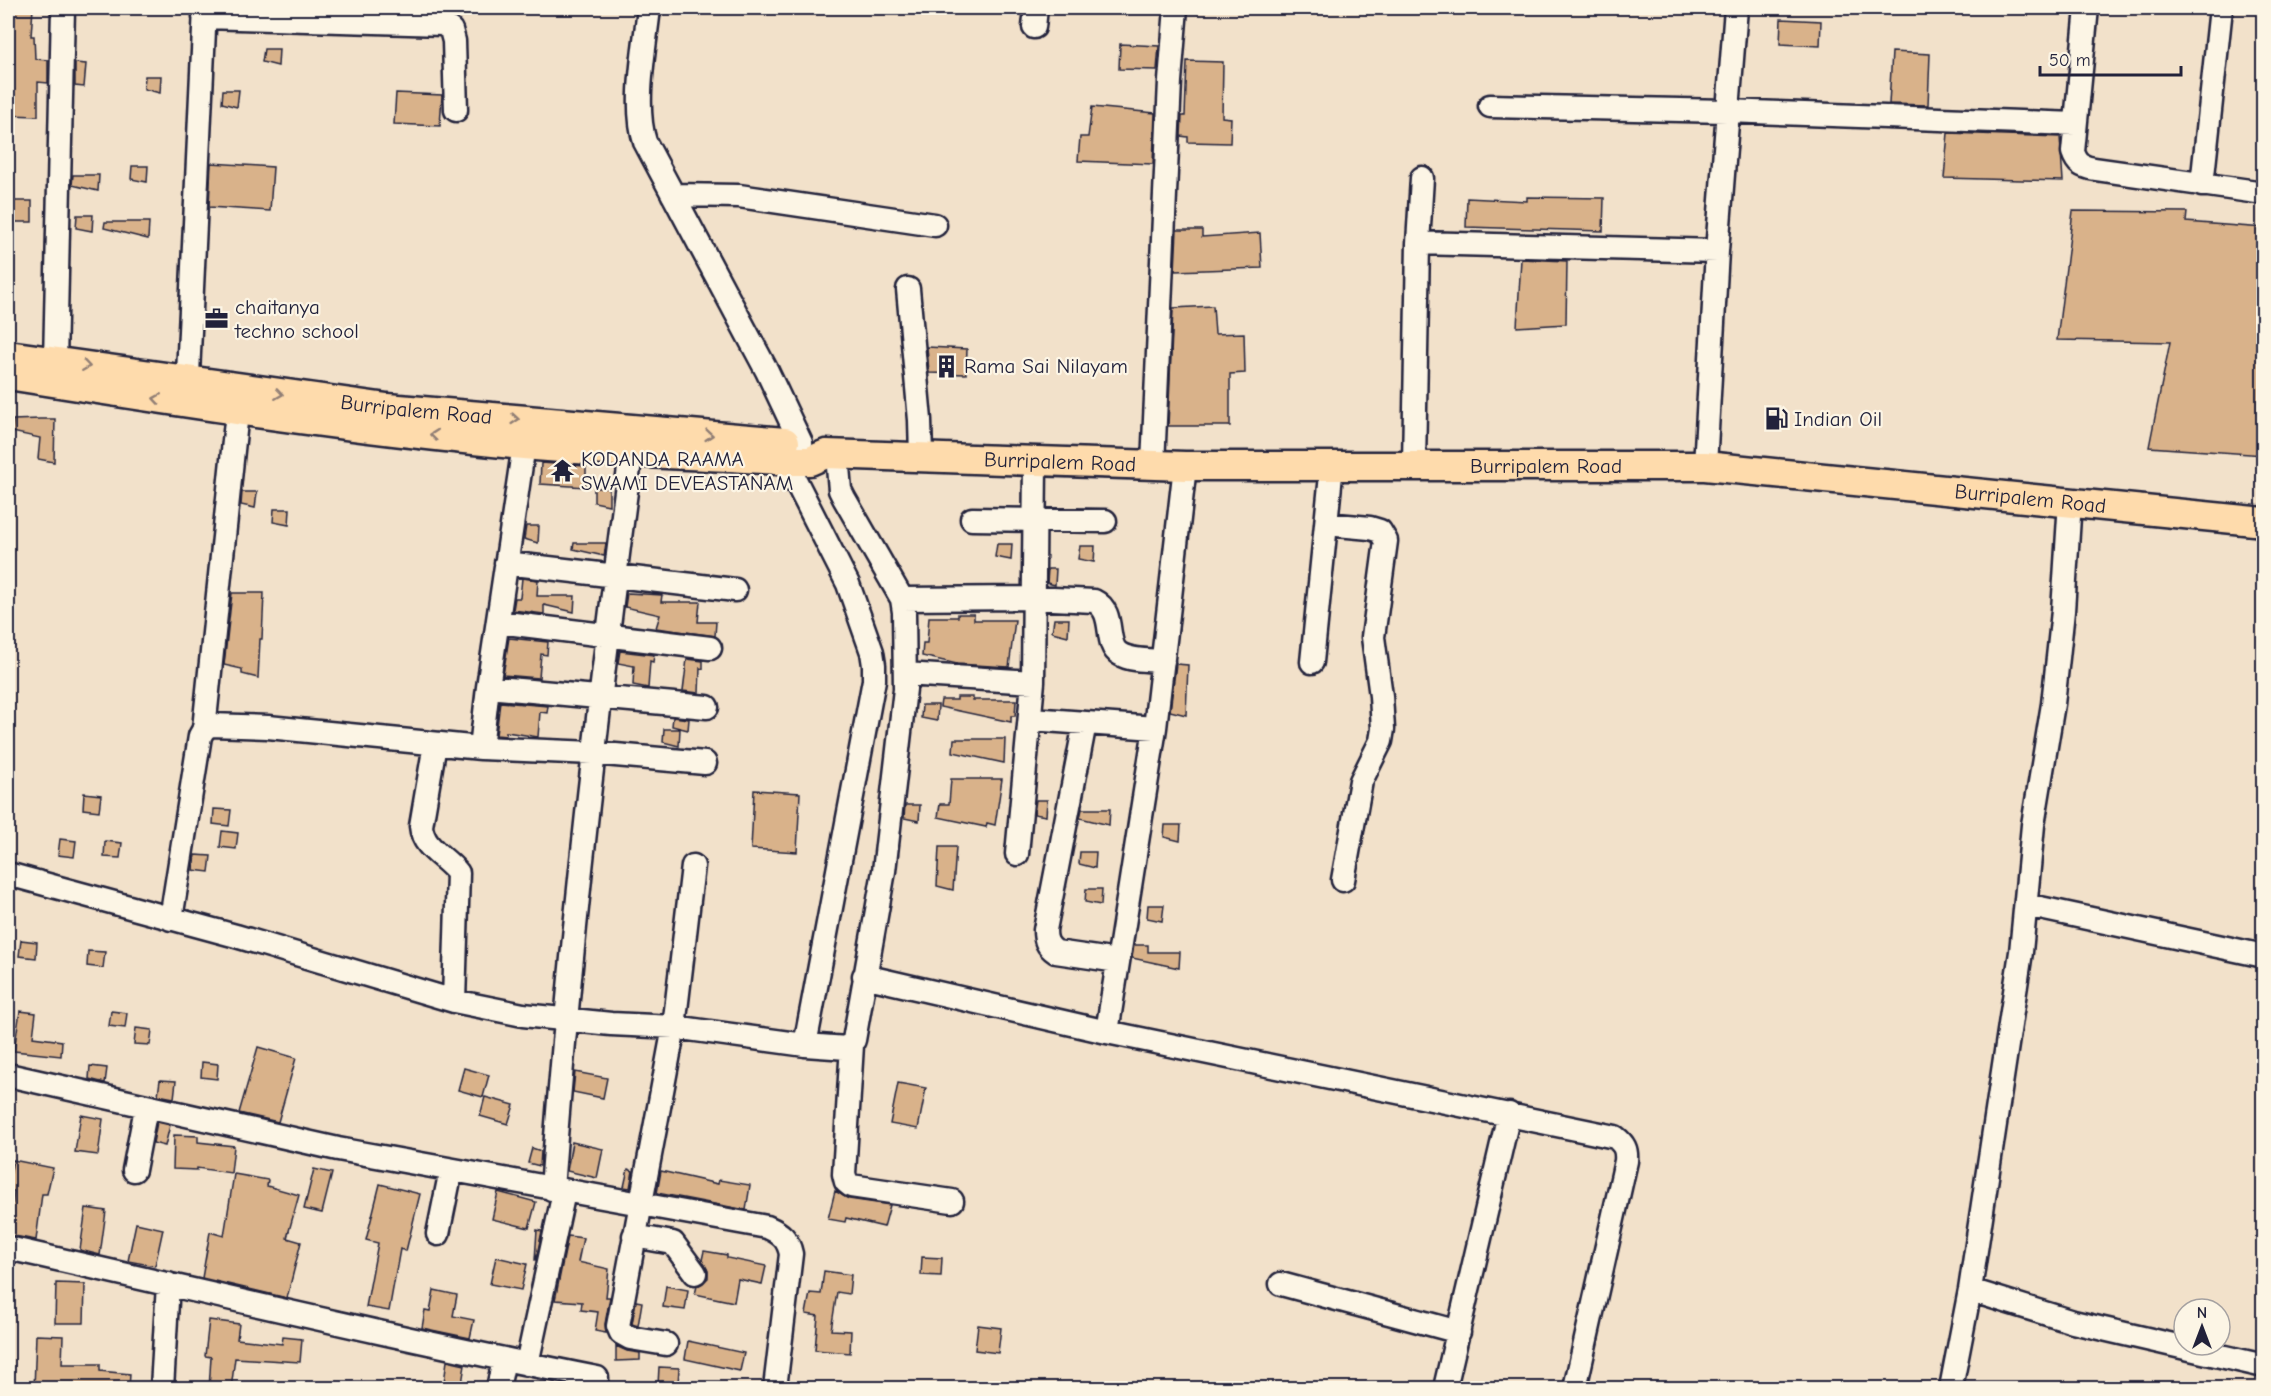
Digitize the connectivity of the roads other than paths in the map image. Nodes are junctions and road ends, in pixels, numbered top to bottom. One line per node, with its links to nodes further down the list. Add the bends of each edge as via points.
1 (63, 8): 21 (street)
2 (649, 8): 15 (street, via 641,129)
3 (1176, 8): 29 (street)
4 (1736, 8): 10 (street)
5 (2088, 8): 11 (street)
6 (2221, 8): 13 (street)
7 (205, 12): 9 (street, via 443,24 451,30 454,41); 23 (street)
8 (1490, 106): 10 (street)
9 (456, 110)
10 (1727, 111): 11 (street); 18 (street)
11 (2075, 124): 13 (street, via 2073,152 2076,162 2083,167)
12 (1422, 178): 17 (street)
13 (2202, 185): 14 (street)
14 (2264, 193)
15 (673, 195): 16 (street, via 739,196); 27 (street)
16 (935, 225)
17 (1418, 243): 18 (street); 30 (street)
18 (1717, 251): 31 (street)
19 (908, 289): 28 (street)
20 (8, 355): 21 (main road, Burripalem Road)
21 (56, 362): 23 (main road, Burripalem Road, one-way to 23)
22 (8, 375): 23 (main road, Burripalem Road, one-way to 22)
23 (187, 392): 24 (main road, Burripalem Road); 27 (main road, Burripalem Road, one-way to 27, via 406,410)
24 (237, 412): 25 (main road, Burripalem Road, one-way to 24); 57 (street)
25 (524, 445): 26 (main road, Burripalem Road); 39 (street)
26 (631, 453): 27 (main road, Burripalem Road); 40 (street)
27 (812, 453): 28 (main road, Burripalem Road); 43 (street, via 840,490); 75 (street, via 874,665 874,680)
28 (921, 456): 33 (main road, Burripalem Road)
29 (1152, 465): 32 (main road, Burripalem Road); 33 (main road, Burripalem Road)
30 (1414, 465): 31 (main road, Burripalem Road); 34 (main road, Burripalem Road)
31 (1705, 465): 35 (main road, Burripalem Road)
32 (1185, 466): 34 (main road, Burripalem Road); 47 (street)
33 (1033, 491): 36 (street); 37 (street); 42 (street)
34 (1329, 493): 48 (street); 65 (street, via 1370,528 1380,531 1386,541 1373,637 1383,729 1361,781)
35 (2070, 501): 38 (main road, Burripalem Road); 66 (street, via 2053,704 2033,825)
36 (972, 519)
37 (1105, 521)
38 (2264, 522)
39 (506, 563): 40 (street); 44 (street)
40 (615, 576): 41 (street); 45 (street)
41 (735, 590)
42 (1033, 598): 43 (street); 47 (street, via 1085,599 1102,604 1118,653); 50 (street)
43 (902, 599): 49 (street)
44 (498, 622): 45 (street); 51 (street)
45 (607, 636): 46 (street); 52 (street)
46 (710, 648)
47 (1163, 661): 56 (street)
48 (1312, 663)
49 (905, 674): 50 (street); 70 (street, via 884,871)
50 (1033, 682): 54 (street)
51 (488, 687): 52 (street); 59 (street)
52 (599, 696): 53 (street); 60 (street)
53 (707, 707)
54 (1031, 719): 55 (street); 62 (street)
55 (1085, 723): 56 (street); 69 (street, via 1045,939 1056,951)
56 (1155, 728): 69 (street)
57 (204, 729): 58 (street, via 223,724); 67 (street)
58 (435, 744): 59 (street); 71 (street, via 421,826 427,844 458,873)
59 (481, 748): 60 (street)
60 (593, 753): 61 (street); 72 (street)
61 (705, 763)
62 (1017, 854)
63 (693, 866): 73 (street)
64 (8, 874): 67 (street)
65 (1343, 880)
66 (2026, 905): 68 (street); 91 (street)
67 (171, 919): 71 (street)
68 (2264, 956)
69 (1118, 961): 74 (street)
70 (864, 976): 74 (street); 76 (street)
71 (453, 1001): 72 (street)
72 (564, 1019): 73 (street); 82 (street)
73 (674, 1027): 75 (street); 84 (street)
74 (1107, 1032): 79 (street)
75 (806, 1045): 76 (street, via 840,1049)
76 (852, 1045): 83 (street, via 846,1182 851,1186)
77 (8, 1075): 78 (street)
78 (146, 1108): 80 (street); 81 (street)
79 (1509, 1114): 92 (street); 102 (street, via 1615,1137 1627,1153)
80 (134, 1170)
81 (451, 1170): 82 (street); 85 (street)
82 (558, 1190): 84 (street); 95 (street)
83 (952, 1201)
84 (640, 1204): 86 (street); 100 (street, via 767,1227 785,1239 791,1254)
85 (438, 1234)
86 (634, 1236): 88 (street, via 673,1243); 93 (street, via 618,1326 630,1338)
87 (8, 1248): 89 (street)
88 (695, 1273)
89 (168, 1284): 94 (street); 98 (street)
90 (1281, 1284): 92 (street)
91 (1970, 1290): 96 (street, via 2073,1322); 103 (street)
92 (1459, 1332): 101 (street)
93 (666, 1344)
94 (504, 1360): 95 (street); 99 (street)
95 (527, 1364): 97 (street)
96 (2264, 1366)
97 (597, 1378)
98 (162, 1389)
99 (498, 1389)
100 (775, 1389)
101 (1446, 1389)
102 (1575, 1389)
103 (1951, 1389)

